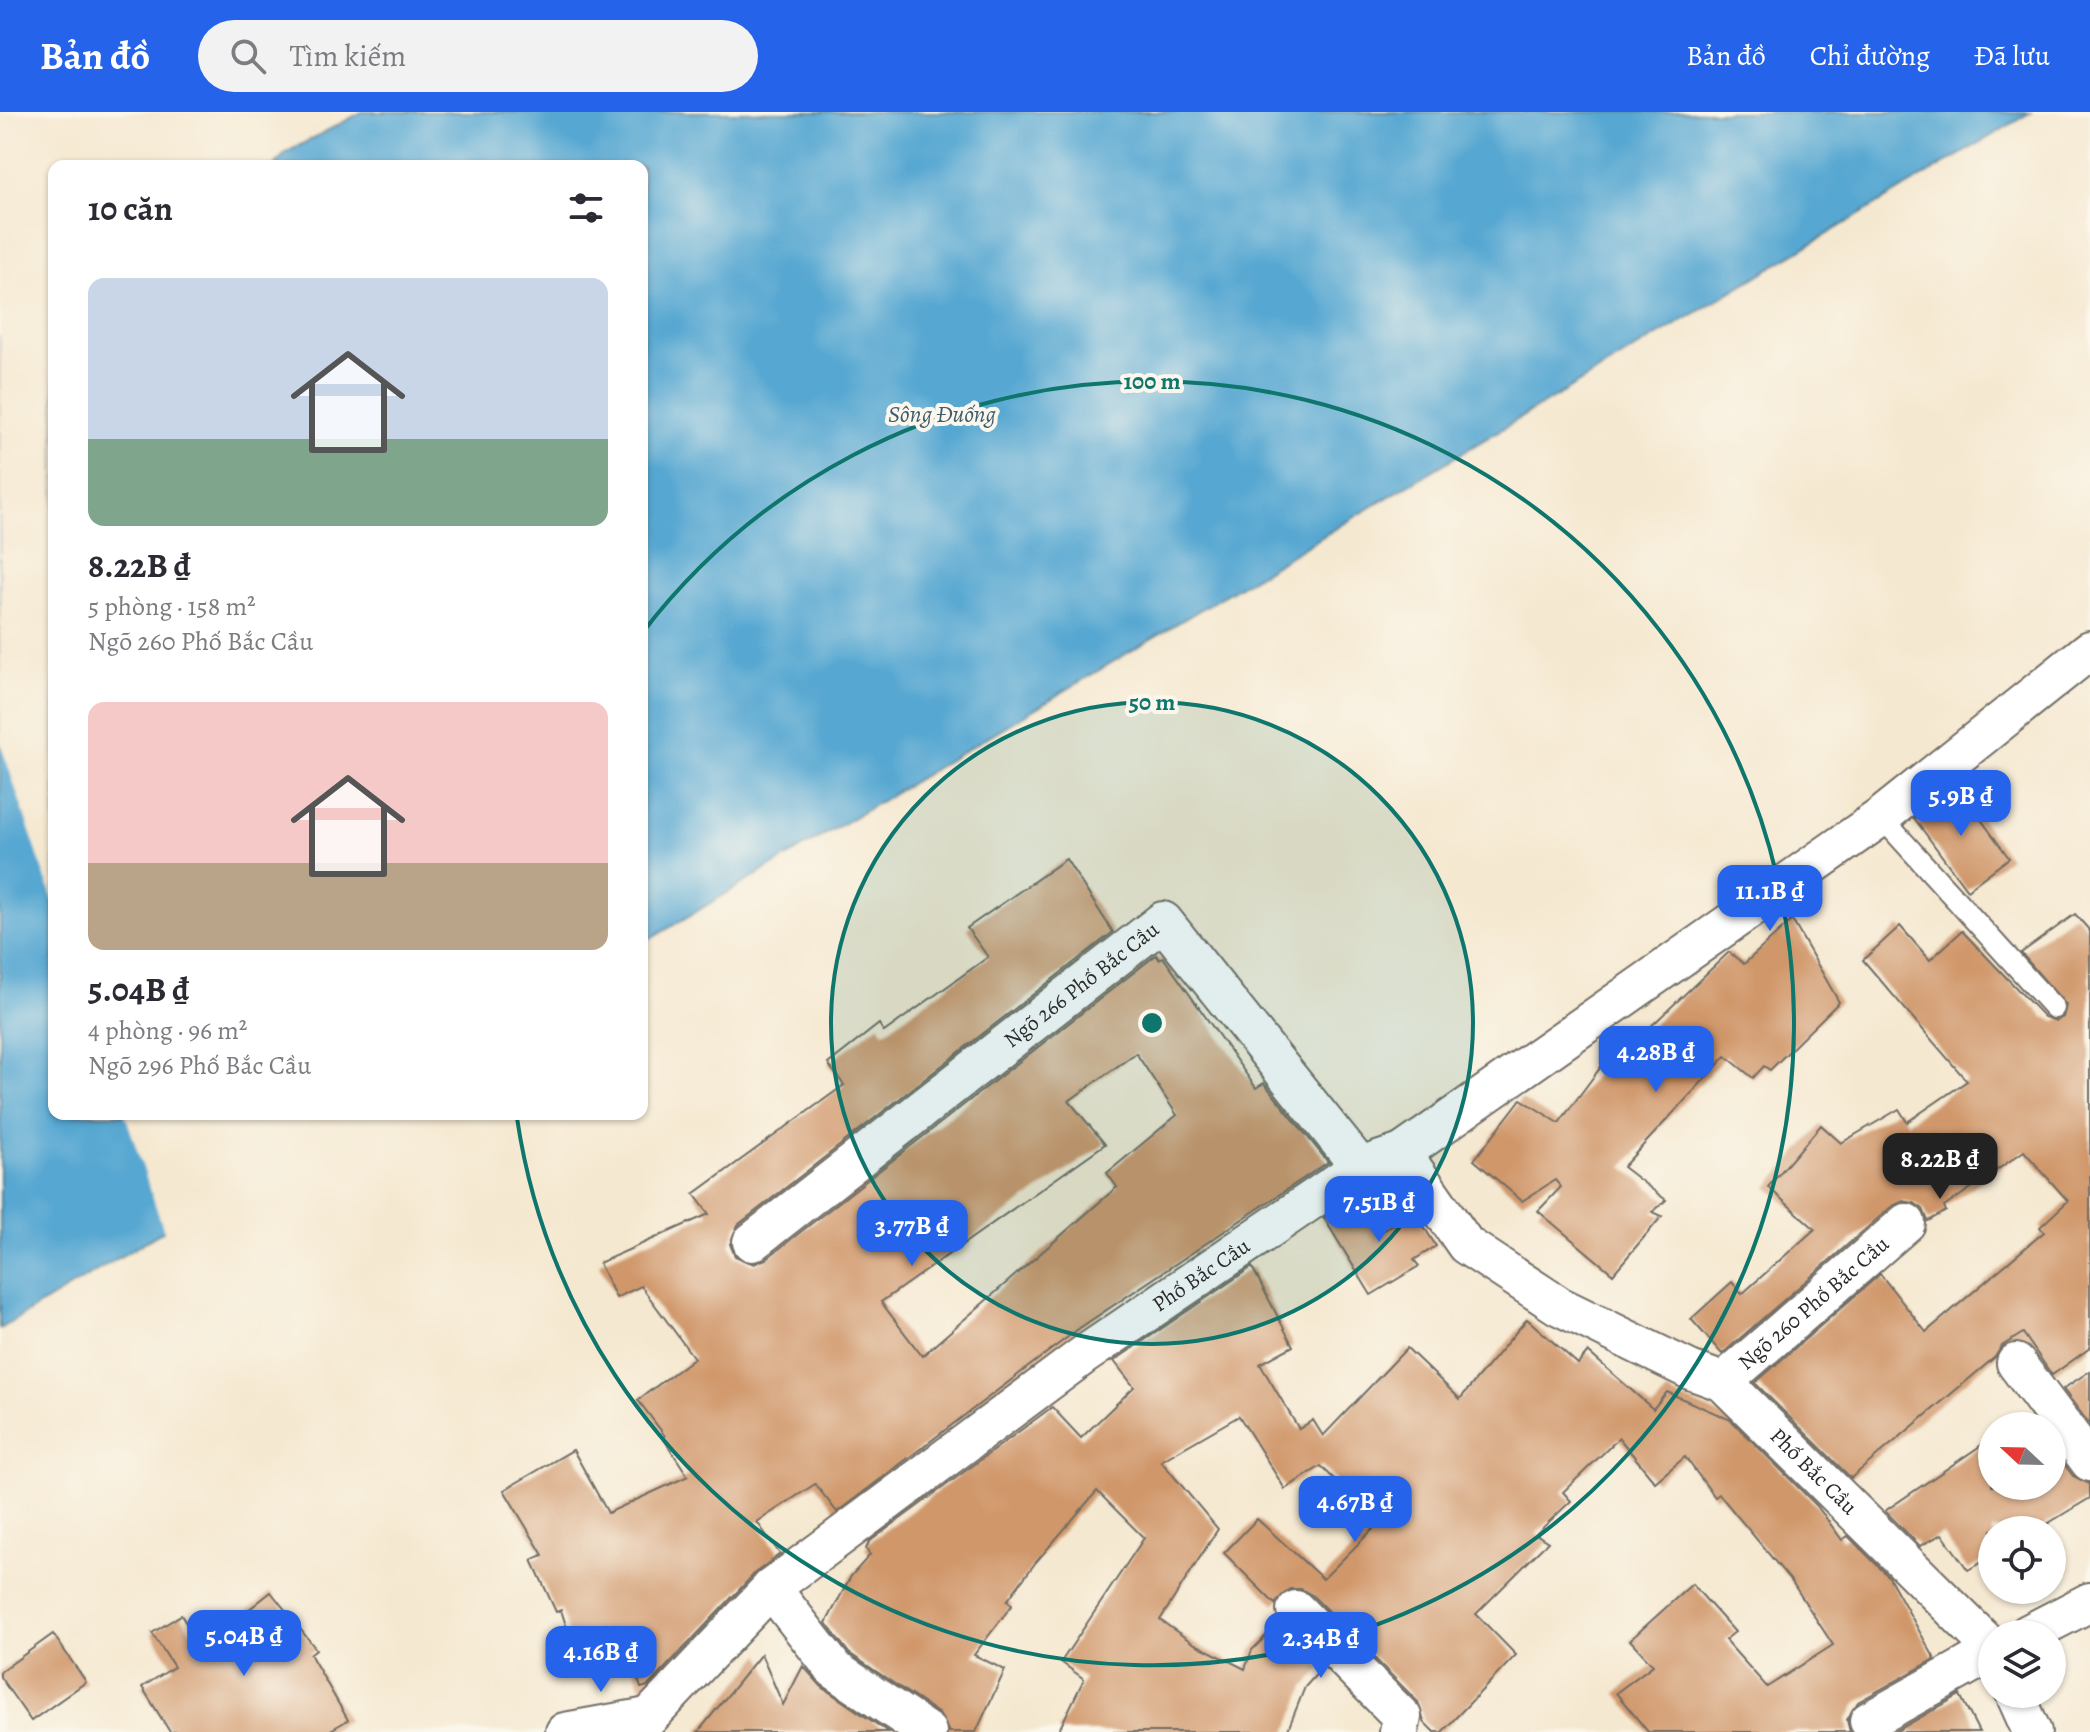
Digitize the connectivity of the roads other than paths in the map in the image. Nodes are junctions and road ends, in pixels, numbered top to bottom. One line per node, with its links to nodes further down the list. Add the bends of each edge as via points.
1 (2090, 650): 2 (street)
2 (1881, 817): 3 (lane); 4 (street)
3 (2054, 1008)
4 (1402, 1153): 5 (street, Phố Bắc Cầu); 9 (street, Phố Bắc Cầu, via 1466,1245 1559,1306)
5 (1360, 1167): 7 (street, Ngõ 266 Phố Bắc Cầu, via 1163,921); 11 (street, Phố Bắc Cầu, via 1084,1355)
6 (1906, 1223): 9 (street, Ngõ 260 Phố Bắc Cầu)
7 (752, 1242)
8 (2016, 1363): 10 (street)
9 (1723, 1382): 15 (street, Phố Bắc Cầu)
10 (2090, 1462)
11 (771, 1588): 19 (street, Phố Bắc Cầu); 21 (street, via 834,1669)
12 (2090, 1602): 14 (street)
13 (1296, 1610): 22 (street, via 1402,1717)
14 (2055, 1620)
15 (1978, 1636)
16 (1978, 1658): 18 (street)
17 (2021, 1708): 23 (street)
18 (1869, 1721)
19 (641, 1724): 20 (street)
20 (565, 1732)
21 (927, 1732)
22 (1399, 1732)
23 (2032, 1732)

